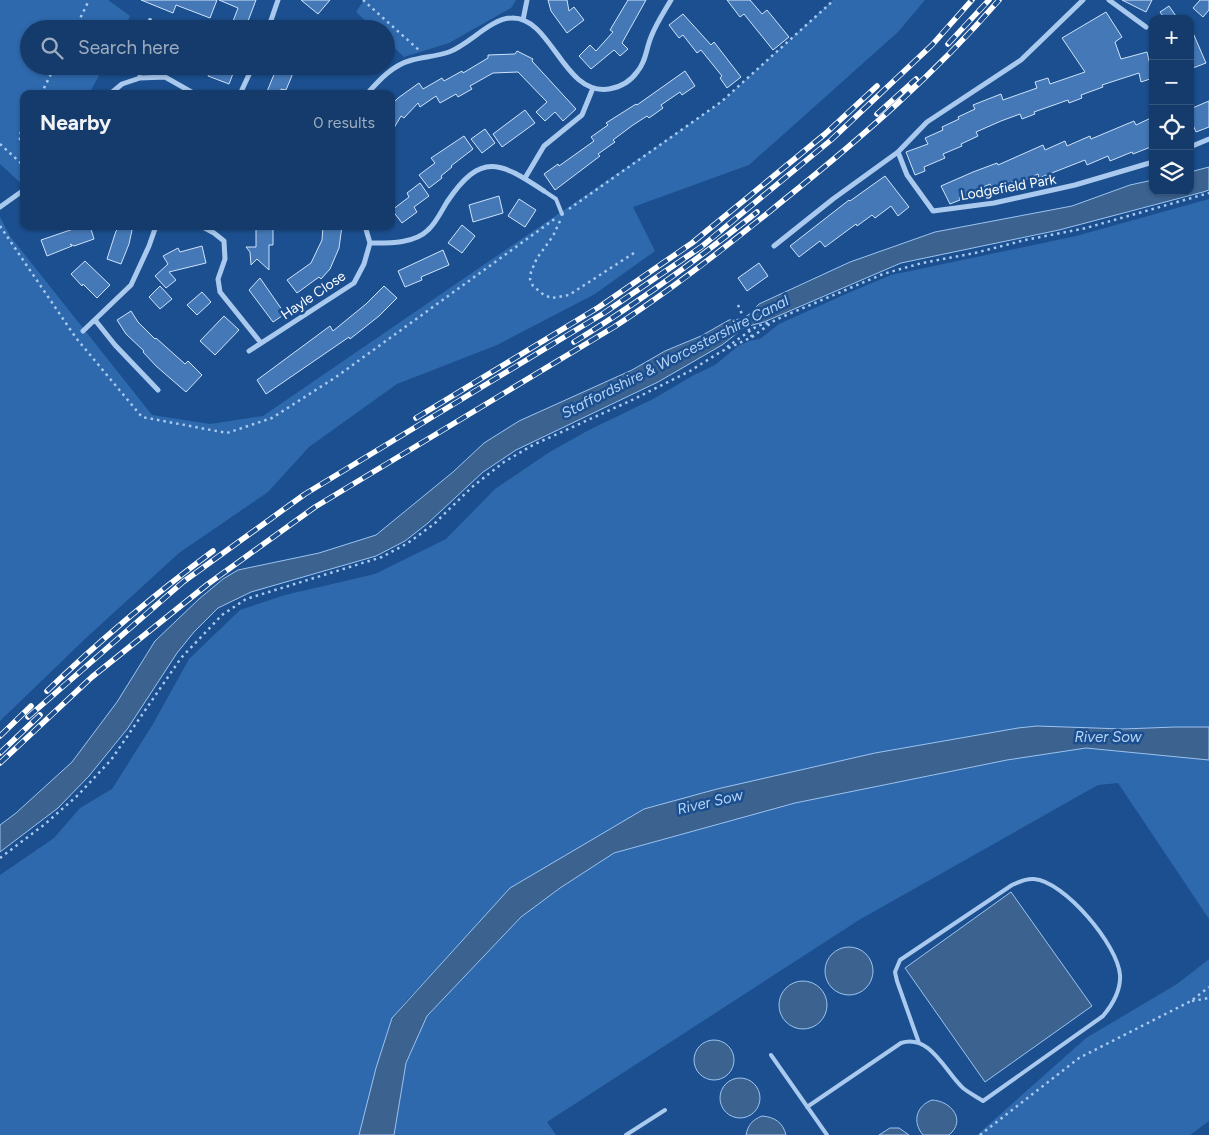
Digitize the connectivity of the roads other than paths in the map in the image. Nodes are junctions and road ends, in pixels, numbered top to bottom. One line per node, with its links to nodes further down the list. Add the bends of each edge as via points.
1 (278, 0): 6 (street)
2 (527, 0): 7 (street)
3 (670, 0): 14 (street, via 638,72 627,83 614,88)
4 (1083, 0): 21 (street, via 1021,60 927,122)
5 (1109, 0): 8 (street)
6 (271, 20)
7 (522, 20): 9 (street, via 501,20 450,52 410,60); 14 (street, via 539,31 571,73)
8 (1146, 27)
9 (395, 68)
10 (140, 75): 13 (lane)
11 (249, 75): 17 (street)
12 (385, 75): 18 (street)
13 (140, 78): 15 (street); 16 (street, via 165,77)
14 (593, 88): 23 (street, via 582,115 544,146)
15 (115, 90)
16 (188, 90)
17 (242, 90)
18 (370, 90)
19 (1209, 139): 20 (street)
20 (1194, 145)
21 (898, 152): 22 (street, Lodgefield Park, via 907,174 933,211 994,203); 32 (street)
22 (1149, 163)
23 (525, 178): 24 (street); 31 (street, via 505,168 491,166 478,169 455,190 428,230 394,244)
24 (544, 191): 27 (lane, via 556,199)
25 (20, 193): 26 (street)
26 (0, 207)
27 (562, 214)
28 (155, 230): 33 (street, via 131,285)
29 (208, 230): 35 (street, via 224,241 225,259 218,279 220,292)
30 (366, 230): 31 (street)
31 (370, 243): 35 (street, Hayle Close, via 354,283)
32 (774, 246)
33 (95, 320): 34 (street); 37 (street, via 114,345)
34 (83, 331)
35 (261, 343): 36 (street, Hayle Close)
36 (249, 351)
37 (158, 390)
38 (919, 1043): 38 (lane, via 935,1054 963,1088 983,1101 1103,1016 1120,984 1113,952 1094,924 1062,892 1047,882 1034,879 1012,884 900,960 895,972 897,981); 40 (lane, via 909,1040 901,1043)
39 (771, 1055): 40 (lane)
40 (807, 1106): 43 (lane)
41 (664, 1110): 42 (lane)
42 (626, 1135)
43 (827, 1135)

